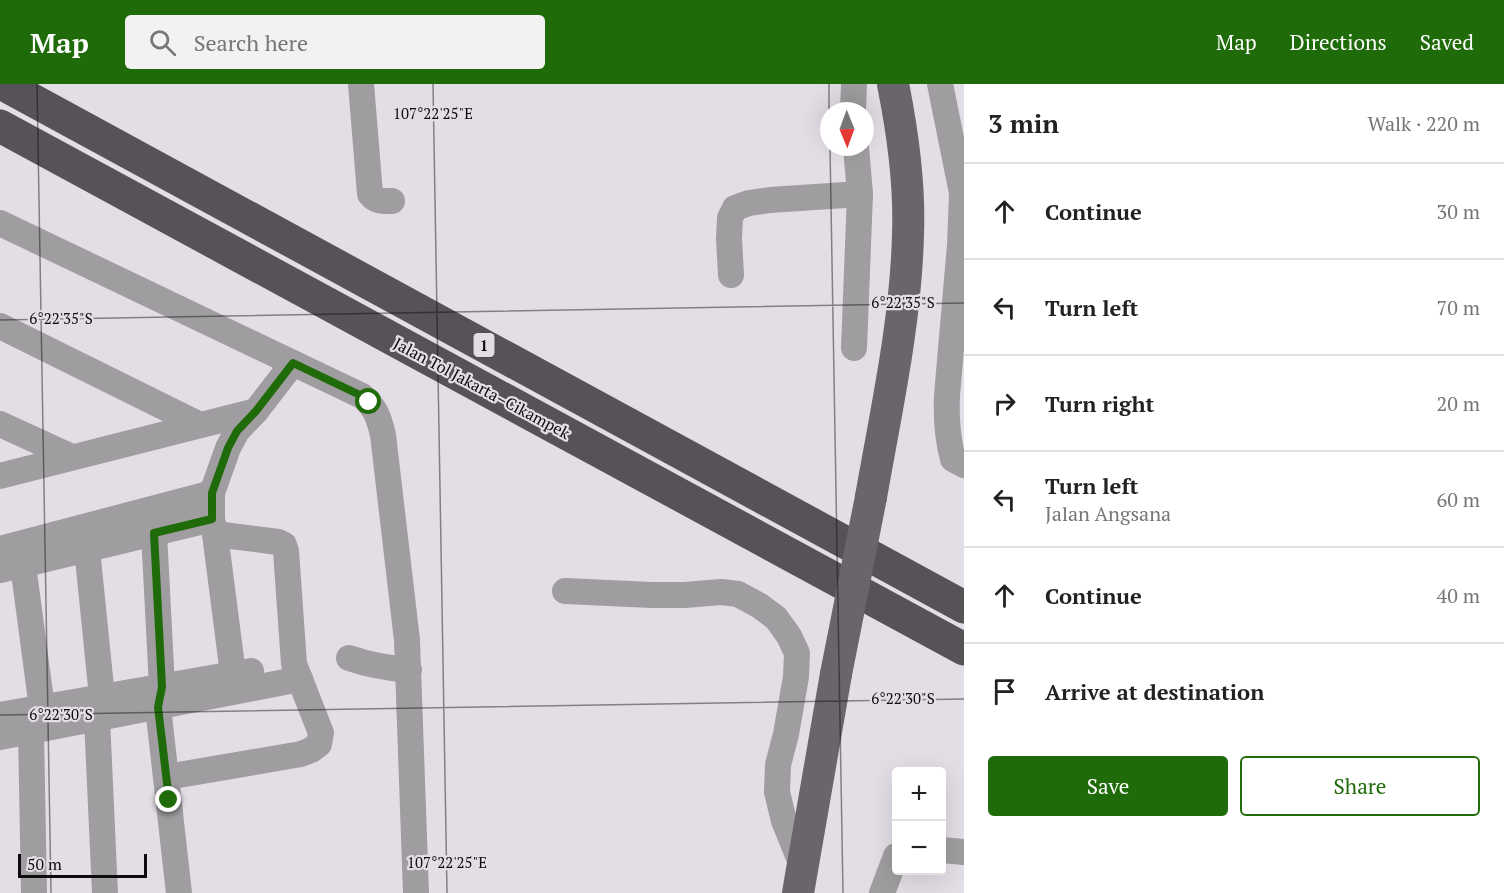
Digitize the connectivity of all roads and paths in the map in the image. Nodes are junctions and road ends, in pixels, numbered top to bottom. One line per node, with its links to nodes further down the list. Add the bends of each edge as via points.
1 (3, 84): 31 (highway, 1)
2 (361, 84): 11 (street, via 370,194 379,201)
3 (854, 84): 6 (street)
4 (893, 84): 47 (main road, bridge, via 905,152 908,213 903,309)
5 (940, 84): 9 (street)
6 (854, 102)
7 (0, 126): 32 (highway, Jalan Tol Jakarta–Cikampek / 1)
8 (856, 156): 10 (street)
9 (963, 192): 21 (street, via 946,420 953,459)
10 (860, 194): 13 (street, via 770,200 735,208 730,218); 15 (street)
11 (392, 201)
12 (0, 223): 16 (street)
13 (731, 274)
14 (0, 326): 19 (street)
15 (854, 348)
16 (293, 363): 17 (street); 34 (street, via 362,396 378,415)
17 (256, 411): 19 (street); 23 (street, via 237,431)
18 (0, 424): 20 (street)
19 (200, 425): 20 (street)
20 (72, 457): 22 (street)
21 (964, 465)
22 (0, 476)
23 (212, 493): 24 (street); 25 (street)
24 (213, 526): 26 (street); 35 (street, via 284,545); 36 (street)
25 (118, 530): 26 (street); 27 (street); 28 (street)
26 (154, 533): 37 (street)
27 (0, 549)
28 (87, 549): 29 (street); 38 (street)
29 (11, 567): 39 (street)
30 (565, 591): 47 (street, via 652,596 738,594 776,618 797,653 777,792)
31 (964, 607)
32 (964, 649)
33 (349, 658): 34 (street)
34 (408, 670): 51 (street)
35 (297, 671): 36 (street); 37 (street); 43 (street, via 321,733 319,744 301,754)
36 (234, 674): 37 (street)
37 (160, 697): 38 (street); 43 (street)
38 (97, 705): 39 (street); 41 (street); 49 (street)
39 (42, 708): 40 (street)
40 (0, 715)
41 (31, 732): 42 (street); 48 (street)
42 (0, 737)
43 (166, 777): 50 (street)
44 (946, 850): 45 (street)
45 (964, 852)
46 (892, 868): 52 (street)
47 (801, 881)
48 (34, 893)
49 (105, 893)
50 (179, 893)
51 (416, 893)
52 (882, 893)

